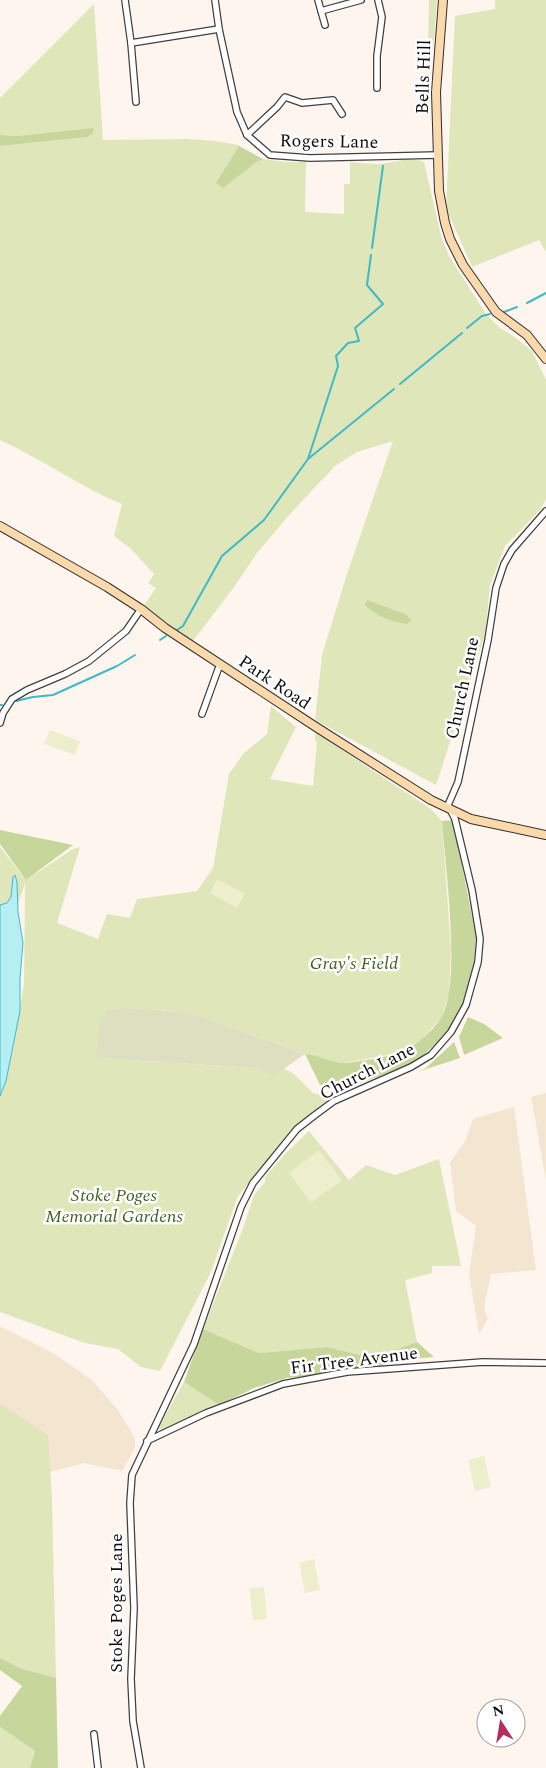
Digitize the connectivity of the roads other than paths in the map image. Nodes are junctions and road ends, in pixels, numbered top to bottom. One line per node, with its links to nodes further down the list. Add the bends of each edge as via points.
1 (125, 0): 10 (street)
2 (215, 0): 9 (street, Rogers Lane)
3 (318, 0): 7 (street)
4 (361, 0): 7 (street)
5 (378, 0): 11 (street, via 382,17)
6 (443, 0): 15 (main road, Bells Hill, via 436,92)
7 (321, 12): 8 (street)
8 (324, 25)
9 (219, 29): 10 (street); 14 (street, Rogers Lane, via 237,112)
10 (131, 43): 12 (street)
11 (377, 88)
12 (136, 102)
13 (342, 114): 14 (street, via 333,100 302,103 285,97)
14 (247, 135): 15 (street, Rogers Lane, via 270,155 310,158)
15 (438, 155): 16 (main road, Bells Hill, via 439,191 445,223 463,265 496,312 527,335)
16 (546, 359)
17 (546, 511): 23 (street, Church Lane, via 512,550 496,588 458,782 448,805)
18 (0, 526): 19 (main road, Park Road)
19 (141, 609): 20 (main road, Park Road); 22 (street, via 126,631 89,661 12,699)
20 (220, 664): 21 (street); 23 (main road, Park Road, via 431,800)
21 (202, 714)
22 (0, 722)
23 (450, 809): 24 (main road, Park Road, via 471,819); 26 (street, Church Lane, via 472,890 480,939 478,962 466,1006 451,1032 431,1054 411,1067 334,1101 297,1129 253,1183 241,1207 194,1344)
24 (546, 835)
25 (546, 1363): 26 (street, Fir Tree Avenue, via 483,1362 347,1372 283,1384 206,1413)
26 (147, 1441): 29 (street, Stoke Poges Lane, via 132,1474 130,1504 134,1608 131,1679 133,1721)
27 (93, 1739): 28 (street)
28 (98, 1768)
29 (141, 1768)

